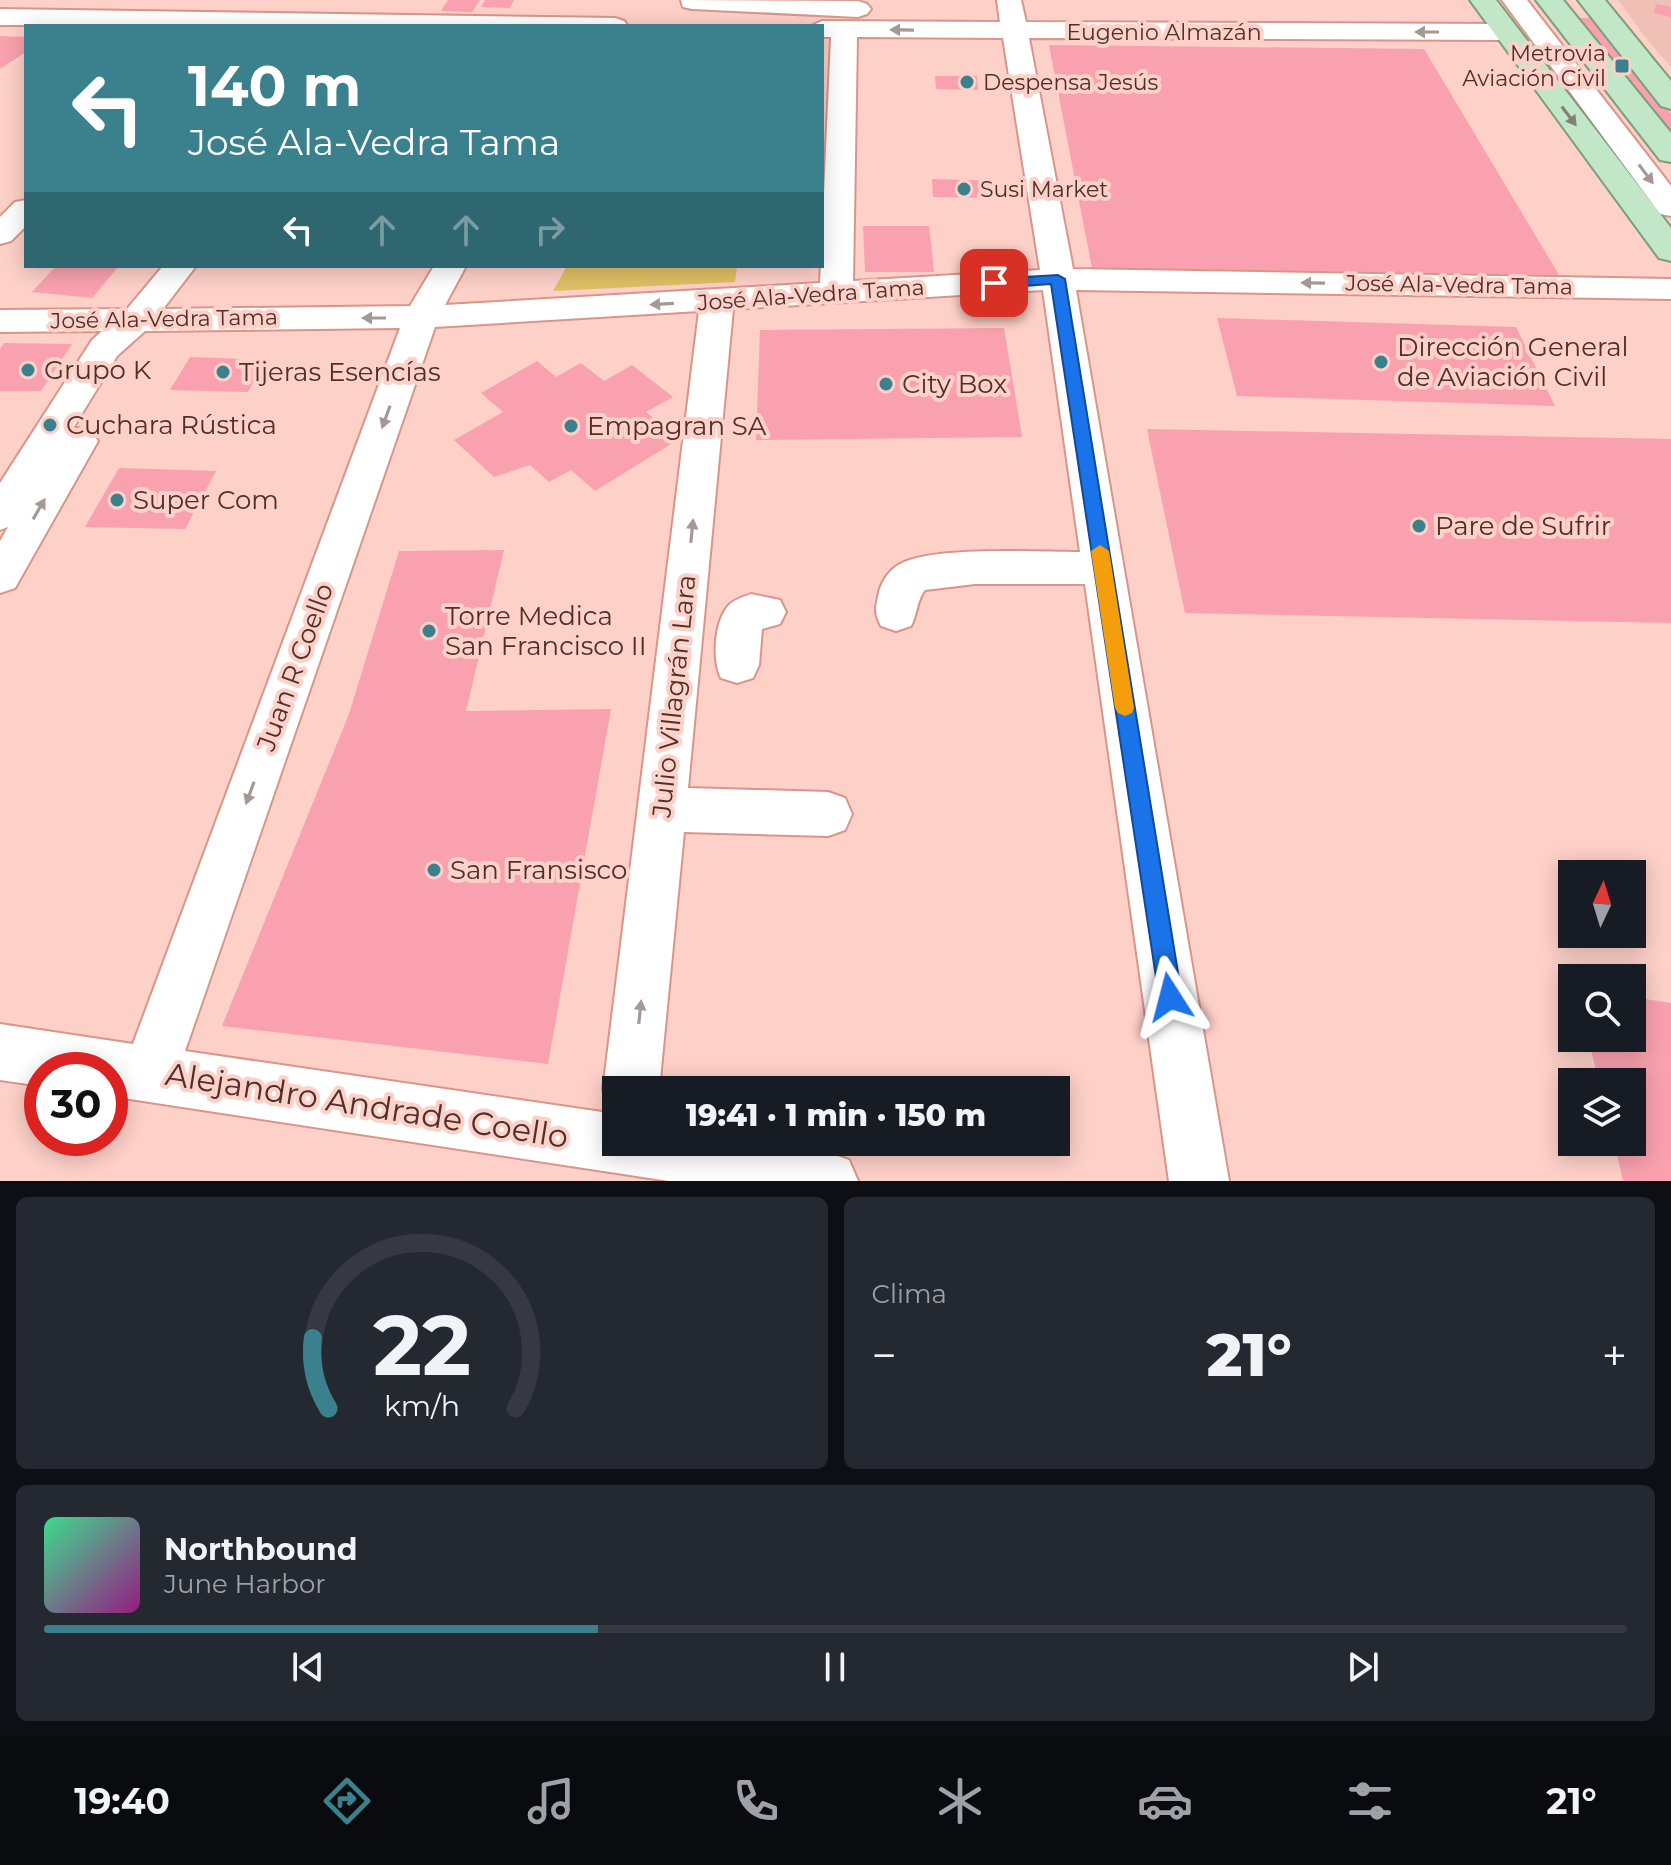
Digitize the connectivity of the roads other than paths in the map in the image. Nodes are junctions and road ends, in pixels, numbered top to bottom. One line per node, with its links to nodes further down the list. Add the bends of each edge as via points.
1 (239, 0): 14 (street)
2 (401, 0): 15 (street)
3 (606, 0): 16 (street)
4 (1549, 0): 20 (main road)
5 (1591, 0): 19 (main road)
6 (692, 2): 12 (street)
7 (1495, 2): 10 (street); 18 (main road); 21 (street, one-way to 21)
8 (1291, 7): 9 (street)
9 (1380, 7)
10 (1455, 7)
11 (105, 15): 13 (street); 14 (street)
12 (1012, 15): 17 (street, Eugenio Almazán, one-way to 17); 18 (street, Eugenio Almazán, one-way to 12); 27 (street)
13 (0, 17)
14 (216, 23): 15 (street)
15 (380, 24)
16 (597, 24)
17 (833, 29): 29 (street)
18 (1505, 32): 24 (main road, one-way to 24)
19 (1671, 100)
20 (1671, 153)
21 (1671, 207)
22 (24, 211): 23 (street)
23 (0, 234)
24 (1671, 251)
25 (178, 268): 32 (street)
26 (449, 268): 31 (street, Juan R Coello)
27 (1058, 279): 28 (street, José Ala-Vedra Tama, one-way to 27); 29 (street, José Ala-Vedra Tama); 35 (street)
28 (1671, 289)
29 (836, 293): 30 (street, José Ala-Vedra Tama)
30 (717, 301): 31 (street, José Ala-Vedra Tama, one-way to 31); 40 (street, Julio Villagrán Lara, one-way to 30)
31 (421, 317): 32 (street, José Ala-Vedra Tama, one-way to 32); 43 (street, Juan R Coello, one-way to 43)
32 (137, 319): 33 (street, José Ala-Vedra Tama); 34 (street, via 104,348); 36 (street, one-way to 32, via 134,345)
33 (0, 321)
34 (0, 515)
35 (1103, 568): 38 (street, via 975,568 914,575 900,589); 48 (street)
36 (0, 577)
37 (765, 612): 39 (street, via 751,611 742,619)
38 (896, 614)
39 (737, 665)
40 (662, 809): 41 (street); 44 (street, Julio Villagrán Lara, one-way to 40)
41 (828, 814)
42 (0, 1052): 43 (street, Alejandro Andrade Coello)
43 (150, 1072): 45 (street, Alejandro Andrade Coello)
44 (633, 1076)
45 (602, 1122)
46 (739, 1156): 47 (street, Alejandro Andrade Coello)
47 (828, 1181)
48 (1199, 1181)

